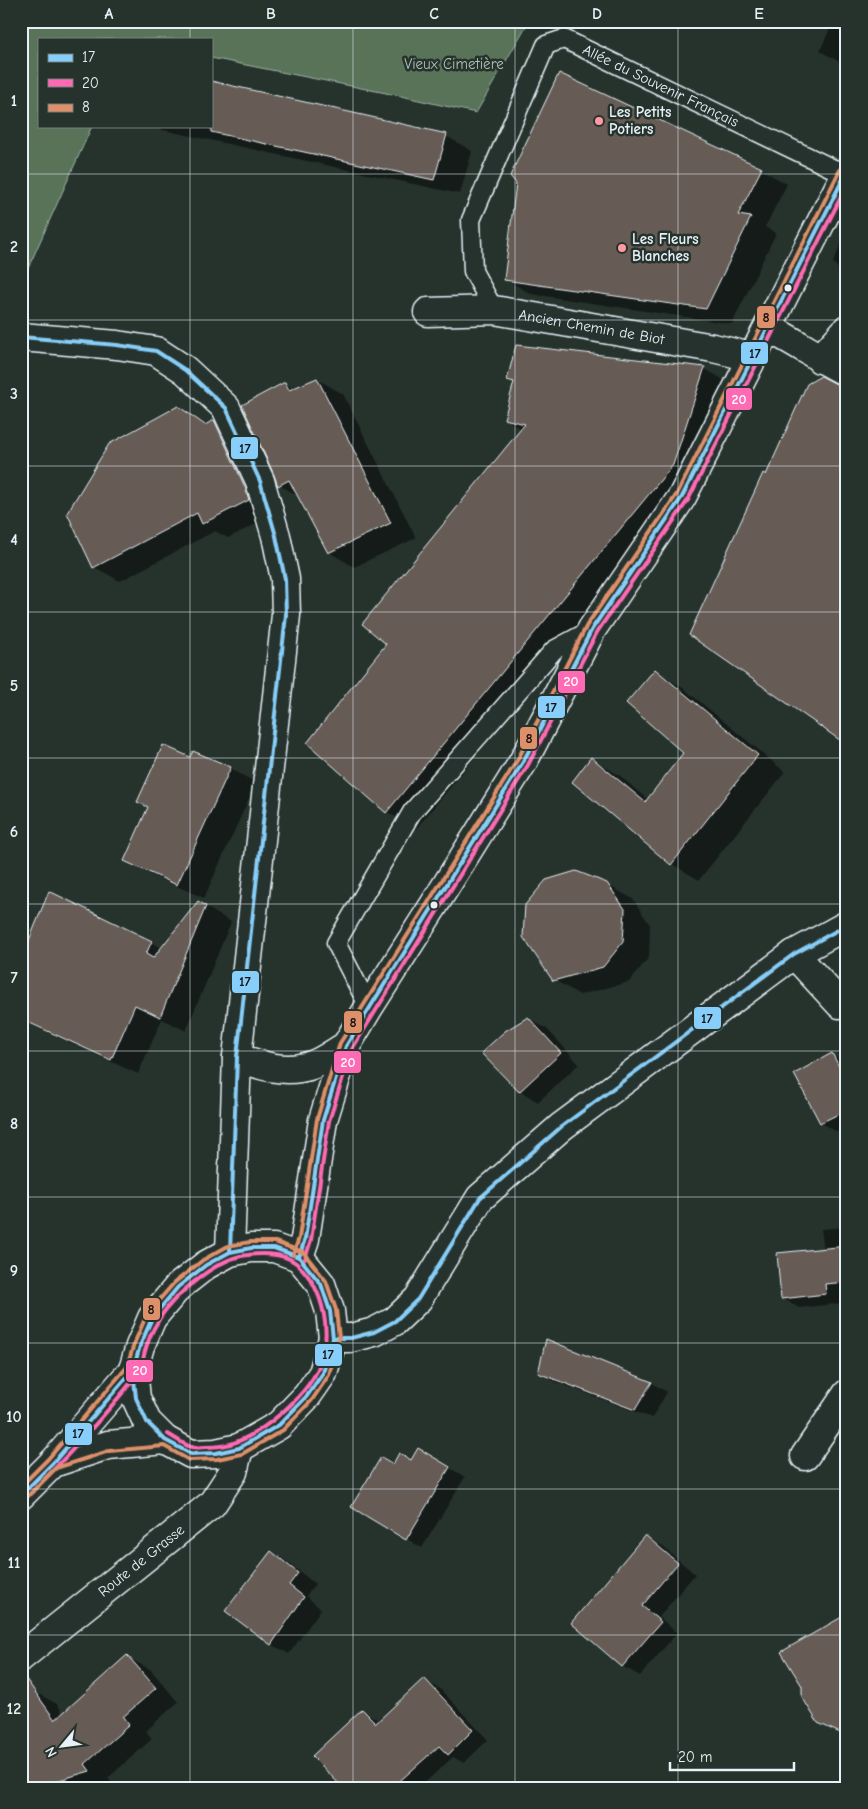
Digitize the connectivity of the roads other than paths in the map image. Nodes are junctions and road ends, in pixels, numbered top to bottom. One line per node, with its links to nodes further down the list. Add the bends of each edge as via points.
1 (846, 172): 2 (lane, Allée du Souvenir Français, via 564,39 546,45 471,220 473,271); 4 (street)
2 (494, 310): 3 (street, Ancien Chemin de Biot); 7 (street, Ancien Chemin de Biot)
3 (428, 312)
4 (768, 328): 7 (street); 8 (street)
5 (847, 329): 8 (street)
6 (21, 337): 16 (street, via 156,351 185,370 226,408 260,481 285,579 286,615)
7 (752, 357): 10 (street, via 682,497)
8 (820, 359): 9 (street)
9 (847, 372)
10 (592, 629): 14 (street, via 522,762); 14 (lane, via 554,650 412,812 336,943)
11 (847, 925): 12 (street)
12 (794, 954): 13 (street, via 840,1004); 19 (street, via 561,1127 480,1198 418,1300 395,1321 374,1332 351,1338)
13 (847, 1002)
14 (368, 1007): 15 (street)
15 (346, 1046): 16 (street, via 313,1065 290,1070 264,1067); 18 (street, via 323,1120 305,1239)
16 (237, 1056): 17 (street)
17 (230, 1252): 18 (street, via 274,1248); 20 (street, via 178,1286 152,1318)
18 (299, 1257): 19 (street, via 321,1284 330,1311)
19 (332, 1338): 23 (street, via 323,1374 307,1396 279,1425)
20 (133, 1370): 22 (street, via 136,1398 147,1422); 25 (street)
21 (847, 1394): 24 (street)
22 (166, 1440): 23 (street, via 191,1454); 25 (street, via 108,1445)
23 (239, 1448): 27 (street, Route de Grasse, via 233,1472 212,1504)
24 (805, 1456)
25 (53, 1463): 26 (street)
26 (21, 1495)
27 (21, 1657)

